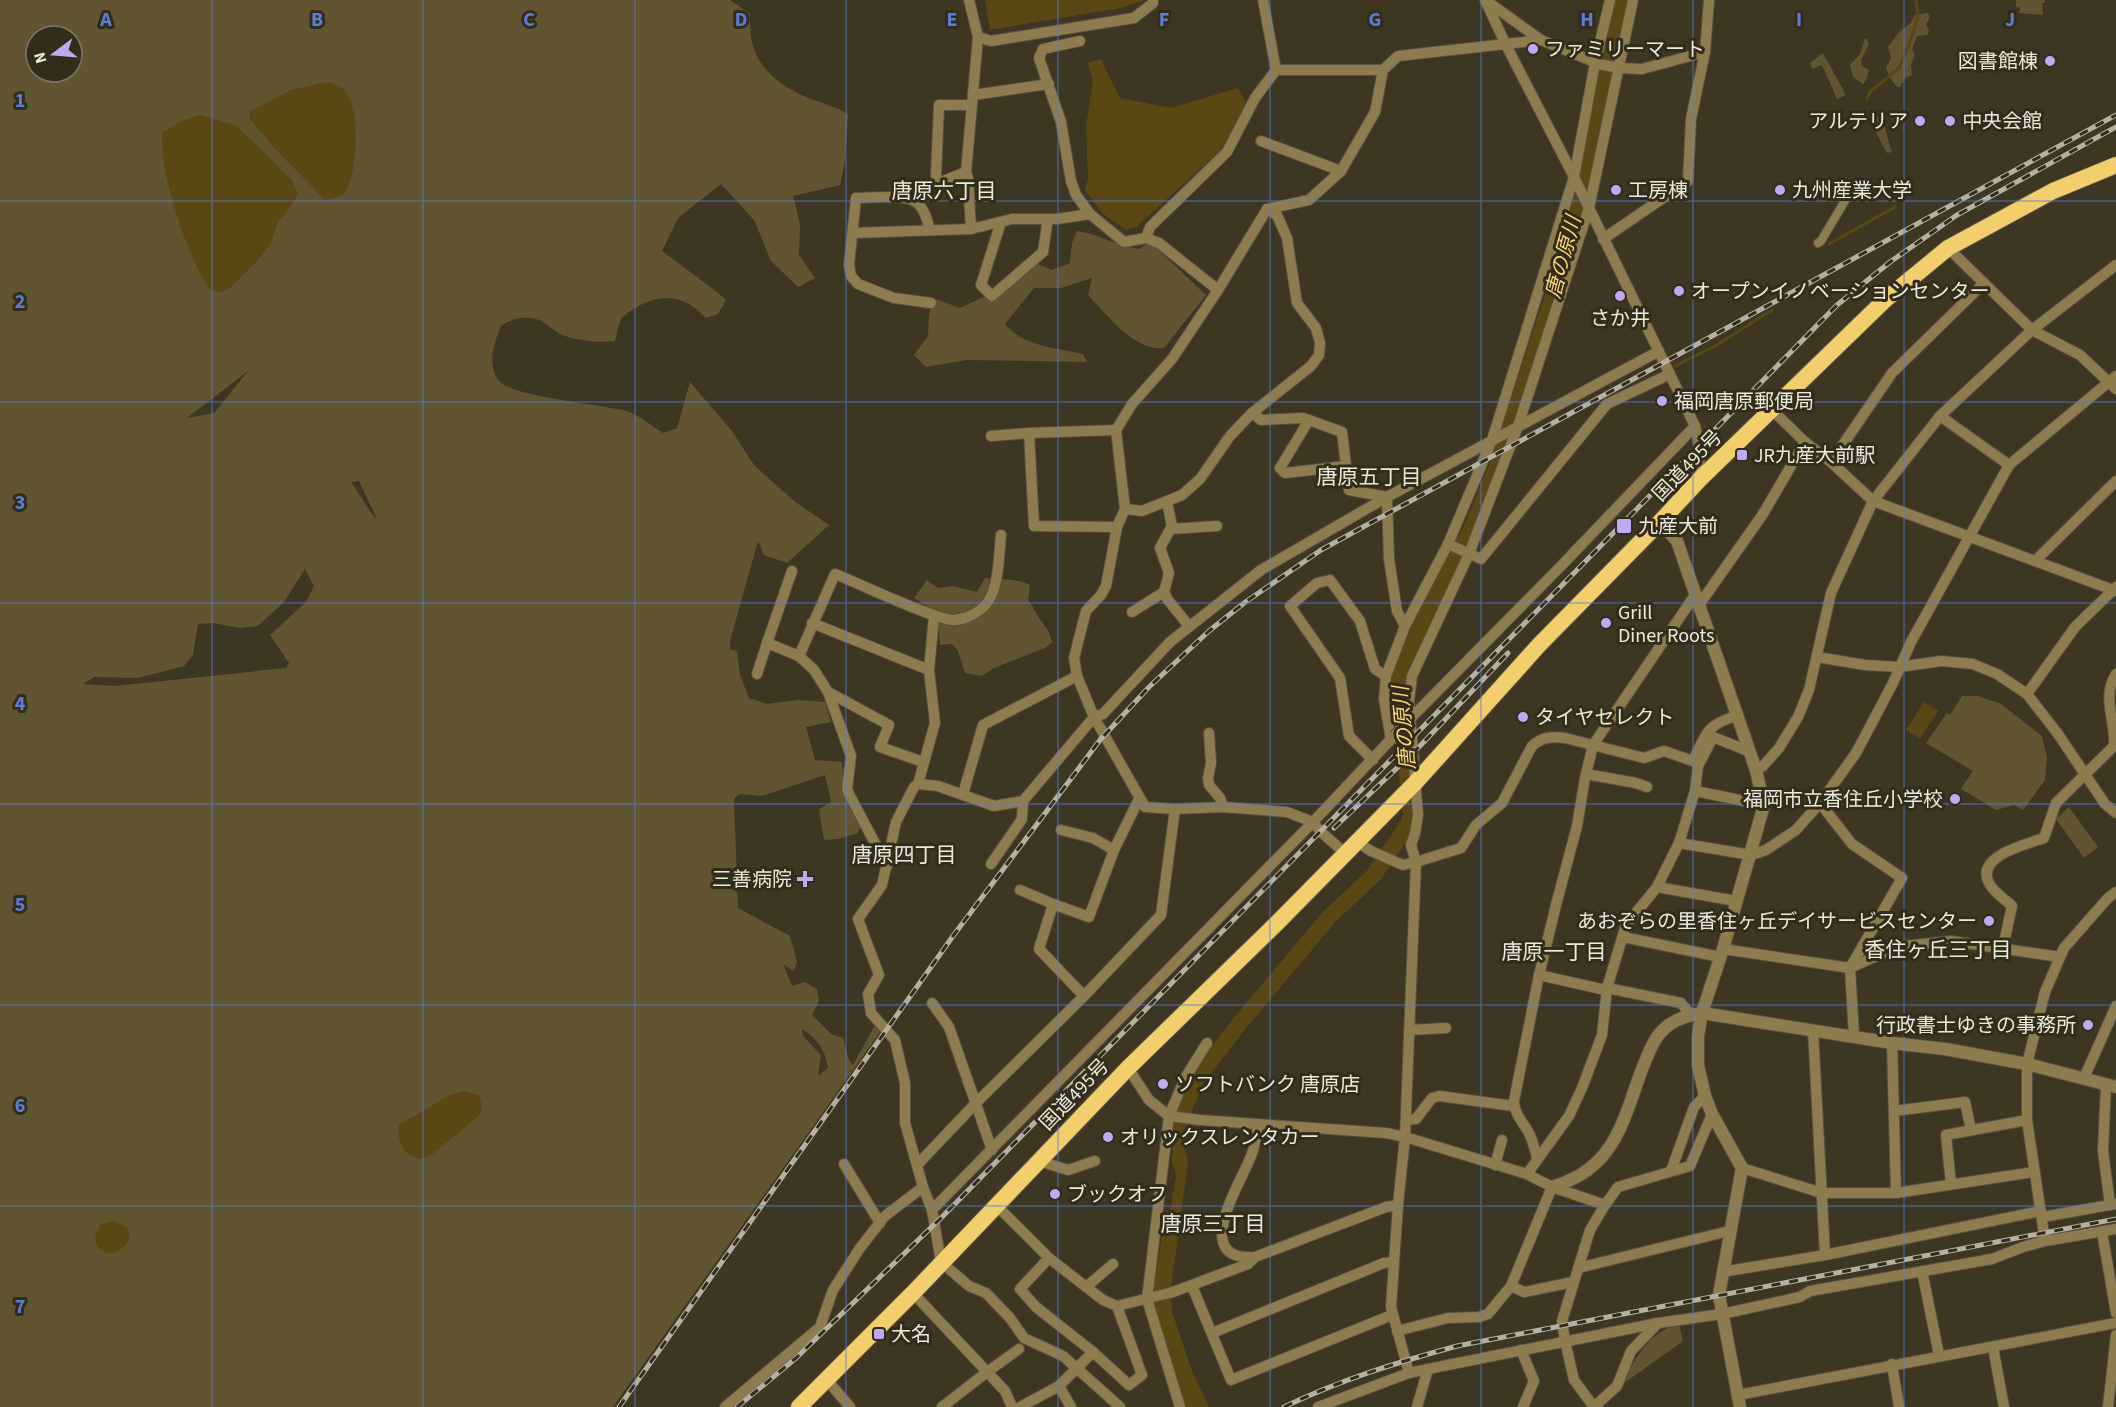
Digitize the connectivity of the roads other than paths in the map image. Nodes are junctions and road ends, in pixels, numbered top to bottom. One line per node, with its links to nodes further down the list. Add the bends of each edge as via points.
1 (969, 0): 8 (street)
2 (1153, 0): 8 (street, via 1134,18 991,42)
3 (1263, 0): 15 (street)
4 (1485, 0): 9 (street); 11 (street)
5 (1610, 0): 13 (street)
6 (1633, 0): 14 (street)
7 (1709, 0): 12 (street)
8 (978, 37): 18 (street)
9 (1541, 40): 11 (street); 13 (street)
10 (1080, 41): 17 (street, via 1043,49 1039,58)
11 (1506, 45): 16 (street, via 1398,56); 23 (street)
12 (1705, 52): 14 (street, via 1642,69); 34 (street, via 1691,119 1688,181)
13 (1597, 63): 14 (street); 23 (street)
14 (1616, 67): 25 (street)
15 (1276, 70): 16 (street); 33 (street, via 1255,98 1227,152 1150,227)
16 (1383, 70): 21 (street, via 1375,112)
17 (1049, 84): 18 (street); 27 (street, via 1061,122 1071,181)
18 (973, 100): 22 (street); 22 (street, via 939,105 938,183)
19 (1261, 141): 21 (street)
20 (2116, 165): 36 (highway, 国道495号, via 2053,190)
21 (1341, 171): 26 (street, via 1309,200)
22 (966, 172): 30 (street)
23 (1575, 179): 25 (street); 54 (street)
24 (1845, 185): 35 (street, via 1849,194)
25 (1588, 205): 34 (street); 50 (street)
26 (1267, 209): 39 (street); 46 (street, via 1277,215 1287,238 1297,303 1316,328 1320,343 1319,355 1311,366)
27 (1090, 214): 28 (street); 33 (street, via 1124,242)
28 (1045, 219): 29 (street); 29 (street, via 1043,252 992,296 981,285)
29 (1002, 222): 30 (street)
30 (971, 229): 31 (street)
31 (930, 230): 32 (street); 32 (street, via 916,201 856,198)
32 (854, 233): 40 (street, via 849,265 858,284 894,298)
33 (1146, 238): 39 (street, via 1159,243)
34 (1603, 239): 42 (street)
35 (1818, 243)
36 (1948, 248): 38 (street); 45 (highway, 国道495号, via 1886,299)
37 (2116, 265): 41 (street)
38 (1984, 283): 41 (street); 56 (street, via 1892,373)
39 (1218, 290): 51 (street)
40 (932, 303)
41 (2032, 330): 44 (street, via 2080,355); 47 (street)
42 (1659, 351): 43 (street); 50 (street)
43 (1670, 374): 49 (street); 72 (street, via 1607,404 1481,559)
44 (2113, 383): 57 (street)
45 (1772, 410): 55 (street); 59 (highway, 国道495号)
46 (1252, 413): 48 (street, via 1261,420); 63 (street, via 1230,436 1200,479)
47 (1940, 416): 57 (street); 62 (street)
48 (1309, 420): 58 (street, via 1342,432); 58 (street, via 1280,468 1285,472)
49 (1695, 426): 59 (street); 97 (street, bridge)
50 (1516, 427): 54 (street); 72 (street)
51 (1116, 430): 52 (street); 64 (street)
52 (1029, 433): 53 (street); 67 (street, via 1035,526)
53 (992, 436)
54 (1495, 439): 61 (street); 71 (street)
55 (1805, 442): 56 (street); 77 (street, via 1763,514)
56 (1831, 462): 62 (street)
57 (2009, 465): 70 (street)
58 (1346, 466): 61 (street, via 1349,490)
59 (1700, 479): 65 (highway, 国道495号)
60 (2116, 481): 73 (street)
61 (1387, 497): 81 (street, via 1262,570); 82 (street, via 1396,611)
62 (1873, 501): 70 (street); 85 (street, via 1831,593)
63 (1167, 502): 64 (street, via 1142,511); 68 (street)
64 (1125, 509): 67 (street)
65 (1660, 522): 77 (street, via 1677,541); 105 (highway, 国道495号, via 1539,645)
66 (1217, 526): 68 (street)
67 (1117, 527): 90 (street, via 1106,586 1086,611 1081,625 1074,658)
68 (1171, 530): 76 (street, via 1160,548 1169,573)
69 (1000, 536): 79 (street, via 996,582 988,602 975,614 954,621)
70 (1968, 538): 73 (street); 86 (street)
71 (1450, 545): 72 (street); 82 (street)
72 (1467, 553): 105 (street, via 1412,676 1409,701)
73 (2035, 561): 75 (street)
74 (792, 571): 83 (street)
75 (2115, 589): 93 (street, via 2075,627)
76 (1164, 592): 78 (street); 81 (street)
77 (1697, 600): 94 (street); 98 (street)
78 (1132, 612)
79 (934, 616): 80 (street, via 835,574); 87 (street)
80 (812, 623): 84 (street); 87 (street)
81 (1190, 626): 95 (street, via 1103,714)
82 (1406, 626): 91 (street)
83 (767, 644): 84 (street); 88 (street)
84 (799, 656): 92 (street)
85 (1816, 657): 86 (street); 102 (street, via 1798,717 1779,747)
86 (1899, 667): 93 (street, via 1941,661 1973,664); 112 (street, via 1856,753)
87 (929, 670): 101 (street, via 935,723)
88 (757, 674)
89 (2116, 674): 103 (street, via 2109,694 2116,735 2114,746)
90 (1077, 676): 95 (street); 109 (street, via 983,725)
91 (1386, 676): 97 (street, via 1384,699); 100 (street, via 1375,669 1360,621 1330,580 1317,583 1290,606 1340,678 1349,736)
92 (828, 692): 101 (street, via 889,725 880,747); 125 (street, via 851,756 847,789)
93 (2027, 694): 103 (street)
94 (1736, 716): 98 (street, via 1708,730 1693,761 1664,751 1644,758); 99 (street)
95 (1094, 717): 110 (street); 111 (street)
96 (1209, 733): 114 (street, via 1209,785)
97 (1392, 738): 100 (street)
98 (1593, 744): 104 (street); 123 (street, via 1554,736 1538,740 1502,803 1476,825 1461,848)
99 (1748, 751): 102 (street); 108 (street, via 1713,737 1698,766)
100 (1373, 760): 117 (street)
101 (923, 762): 106 (street)
102 (1756, 770): 113 (street)
103 (2086, 773): 116 (street, via 2105,804); 132 (street, via 2056,803 2044,838 2000,854 1991,862 1989,883 2012,906)
104 (1586, 774): 107 (street); 136 (street, via 1577,826)
105 (1416, 782): 120 (highway, 国道495号, via 1383,815); 123 (street, via 1418,815 1410,845)
106 (918, 784): 109 (street); 125 (street, via 896,822)
107 (1647, 787)
108 (1695, 790): 113 (street); 119 (street)
109 (963, 794): 111 (street, via 994,806)
110 (1139, 799): 115 (street, via 1145,807); 121 (street)
111 (1023, 801): 124 (street, via 1022,819)
112 (1820, 803): 122 (street, via 1796,830 1766,850); 135 (street, via 1852,844 1902,878)
113 (1764, 805): 122 (street)
114 (1223, 807): 115 (street); 117 (street, via 1287,812)
115 (1175, 809): 138 (street, via 1161,915)
116 (2116, 813)
117 (1313, 822): 120 (street, via 1320,831); 164 (street)
118 (1061, 830): 121 (street, via 1093,838)
119 (1678, 843): 122 (street); 126 (street)
120 (1358, 849): 123 (street, via 1403,865); 149 (highway, 国道495号)
121 (1114, 850): 130 (street, via 1089,917)
122 (1750, 855): 129 (street)
123 (1416, 862): 144 (street)
124 (991, 864)
125 (886, 866): 169 (street, via 882,885 858,919 879,975 868,994 871,1013 895,1040 905,1083 906,1123)
126 (1657, 887): 129 (street); 131 (street, via 1626,925)
127 (1020, 890): 130 (street)
128 (2116, 892): 134 (street)
129 (1736, 901): 133 (street)
130 (1053, 904): 138 (street, via 1039,949)
131 (1623, 937): 133 (street); 137 (street)
132 (2003, 947): 134 (street); 135 (street, via 1951,941 1905,946)
133 (1722, 953): 135 (street); 141 (street)
134 (2060, 957): 148 (street, via 2045,992)
135 (1850, 968): 145 (street)
136 (1539, 975): 137 (street); 154 (street)
137 (1607, 988): 141 (street, via 1681,1003); 165 (street, via 1602,1035 1582,1088 1569,1116)
138 (1084, 996): 153 (street)
139 (932, 1003): 153 (street, via 949,1027)
140 (2116, 1006): 150 (street)
141 (1697, 1014): 143 (street); 152 (street, via 1698,1065); 177 (street, via 1664,1029 1650,1048 1620,1124 1601,1158 1571,1181)
142 (1446, 1028): 144 (street)
143 (1813, 1029): 145 (street); 178 (street)
144 (1410, 1030): 158 (street)
145 (1854, 1036): 147 (street)
146 (1207, 1043): 157 (street, via 1185,1078)
147 (1892, 1043): 148 (street); 155 (street)
148 (2027, 1064): 150 (street); 159 (street)
149 (1128, 1068): 157 (street, via 1149,1100); 166 (highway, 国道495号)
150 (2084, 1078): 151 (street)
151 (2111, 1085): 180 (street, via 2103,1151)
152 (1705, 1096): 156 (street); 172 (street, via 1694,1107)
153 (975, 1104): 164 (street); 169 (street)
154 (1514, 1106): 158 (street, via 1439,1096 1432,1098 1416,1119); 165 (street)
155 (1894, 1111): 161 (street, via 1965,1102); 179 (street)
156 (1712, 1114): 171 (street); 172 (street, via 1690,1167)
157 (1169, 1116): 160 (street); 205 (street)
158 (1406, 1120): 162 (street)
159 (2027, 1120): 161 (street); 173 (street)
160 (1258, 1124): 162 (street); 192 (street, via 1252,1154 1222,1219 1221,1231 1229,1251 1243,1258)
161 (1971, 1130): 175 (street, via 1946,1135)
162 (1406, 1137): 170 (street); 182 (street)
163 (1502, 1140): 170 (street)
164 (992, 1150): 184 (street)
165 (1537, 1158): 174 (street)
166 (1039, 1161): 167 (street, via 1068,1170); 181 (highway, 国道495号)
167 (1095, 1161)
168 (844, 1164): 186 (street)
169 (918, 1164): 176 (street)
170 (1495, 1165): 174 (street)
171 (1742, 1168): 178 (street); 188 (street)
172 (1671, 1171): 183 (street, via 1618,1187)
173 (2034, 1172): 175 (street); 185 (street)
174 (1527, 1173): 177 (street)
175 (1951, 1184): 179 (street)
176 (923, 1187): 184 (street); 186 (street)
177 (1552, 1187): 183 (street); 202 (street)
178 (1822, 1193): 179 (street); 191 (street)
179 (1896, 1193)
180 (2113, 1204): 185 (street)
181 (996, 1205): 193 (street); 194 (highway, 国道495号)
182 (1398, 1205): 192 (street); 195 (street)
183 (1605, 1205): 197 (street, via 1590,1230)
184 (932, 1209): 194 (street)
185 (2042, 1214): 190 (street); 191 (street)
186 (880, 1223): 229 (street, via 833,1290 820,1327)
187 (2116, 1229): 189 (street)
188 (1730, 1231): 197 (street); 199 (street)
189 (2102, 1232): 190 (street); 208 (street)
190 (2045, 1241): 198 (street, via 1992,1259)
191 (1825, 1255): 199 (street)
192 (1255, 1257): 201 (street, via 1248,1264)
193 (1049, 1258): 203 (street); 219 (street, via 1020,1289 1036,1307)
194 (941, 1262): 204 (highway, 国道495号); 222 (street, via 969,1286 986,1293 1024,1338 1063,1356)
195 (1393, 1262): 209 (street); 213 (street)
196 (1113, 1264): 203 (street)
197 (1578, 1268): 200 (street)
198 (1922, 1271): 207 (street, via 1810,1291 1800,1298); 220 (street)
199 (1722, 1272): 207 (street)
200 (1573, 1282): 202 (street, via 1524,1292); 215 (street, via 1562,1321)
201 (1192, 1286): 205 (street); 213 (street)
202 (1511, 1286): 212 (street, via 1488,1314 1448,1318)
203 (1086, 1287): 206 (street)
204 (913, 1293): 224 (street); 226 (highway, 国道495号)
205 (1149, 1299): 206 (street); 237 (street)
206 (1118, 1306): 219 (street, via 1142,1375 1129,1384)
207 (1722, 1314): 210 (street); 228 (street)
208 (2116, 1314)
209 (1392, 1315): 212 (street); 213 (street, via 1231,1380)
210 (1658, 1323): 215 (street); 241 (street, via 1632,1351 1617,1386)
211 (2116, 1323): 216 (street)
212 (1396, 1331): 225 (street)
213 (1212, 1334)
214 (2116, 1335): 244 (street)
215 (1564, 1341): 218 (street); 241 (street, via 1574,1380)
216 (1993, 1347): 220 (street); 243 (street)
217 (1019, 1349): 224 (street)
218 (1521, 1350): 223 (street); 240 (street, via 1534,1381)
219 (1093, 1352): 222 (street)
220 (1938, 1355): 221 (street)
221 (1892, 1364): 228 (street); 242 (street)
222 (1077, 1369): 227 (street); 236 (street)
223 (1428, 1369): 225 (street); 239 (street)
224 (987, 1372): 232 (street); 233 (street, via 1005,1391)
225 (1409, 1373): 238 (street)
226 (827, 1380): 230 (highway, 国道495号); 231 (street)
227 (1059, 1386): 234 (street); 235 (street)
228 (1739, 1401)
229 (725, 1407)
230 (799, 1407)
231 (850, 1407)
232 (942, 1407)
233 (1012, 1407)
234 (1020, 1407)
235 (1071, 1407)
236 (1120, 1407)
237 (1180, 1407)
238 (1318, 1407)
239 (1417, 1407)
240 (1522, 1407)
241 (1594, 1407)
242 (1899, 1407)
243 (2004, 1407)
244 (2108, 1407)

